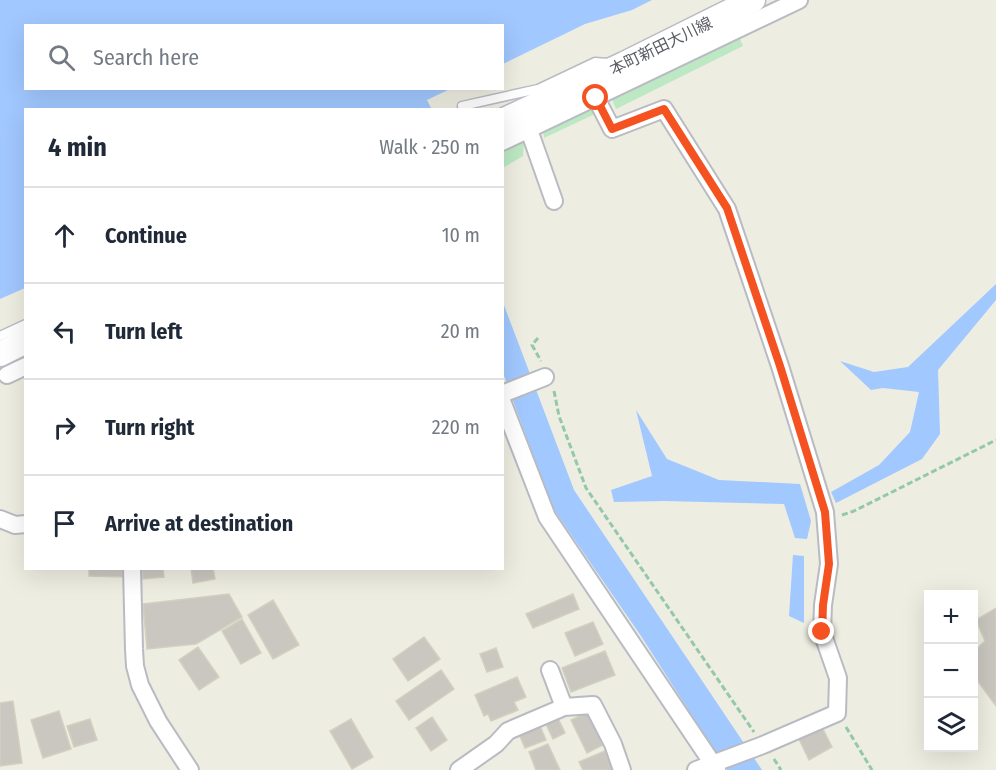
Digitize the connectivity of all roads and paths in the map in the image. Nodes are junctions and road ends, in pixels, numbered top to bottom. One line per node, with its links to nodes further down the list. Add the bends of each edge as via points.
1 (753, 0): 3 (main road, 本町新田大川線)
2 (800, 0): 3 (street)
3 (706, 34): 4 (main road, 本町新田大川線); 5 (street)
4 (624, 64): 6 (lane, via 595,62 538,88); 7 (main road, 本町新田大川線)
5 (596, 98): 8 (street); 21 (street, via 612,129 664,109 727,208)
6 (462, 106)
7 (504, 120)
8 (529, 130): 9 (street); 10 (street)
9 (504, 141)
10 (554, 201)
11 (24, 325): 12 (lane)
12 (0, 336)
13 (538, 338): 17 (path, via 532,345)
14 (24, 343): 15 (main road)
15 (4, 364): 16 (street)
16 (24, 366)
17 (545, 377): 18 (street); 28 (path, via 553,386 559,416 586,488)
18 (504, 393)
19 (504, 406): 29 (street, via 547,517)
20 (996, 440): 21 (path, via 854,511)
21 (825, 516): 27 (street, via 829,564 822,632 838,678)
22 (0, 519): 23 (street)
23 (24, 524)
24 (132, 570): 30 (street, via 135,666 140,685)
25 (550, 670): 26 (street)
26 (564, 707): 31 (street, via 508,731); 32 (street, via 593,705)
27 (837, 713): 28 (street); 35 (path)
28 (763, 745): 29 (street); 34 (path)
29 (715, 767): 33 (street)
30 (190, 770)
31 (459, 770)
32 (622, 770)
33 (696, 770)
34 (781, 770)
35 (872, 770)

